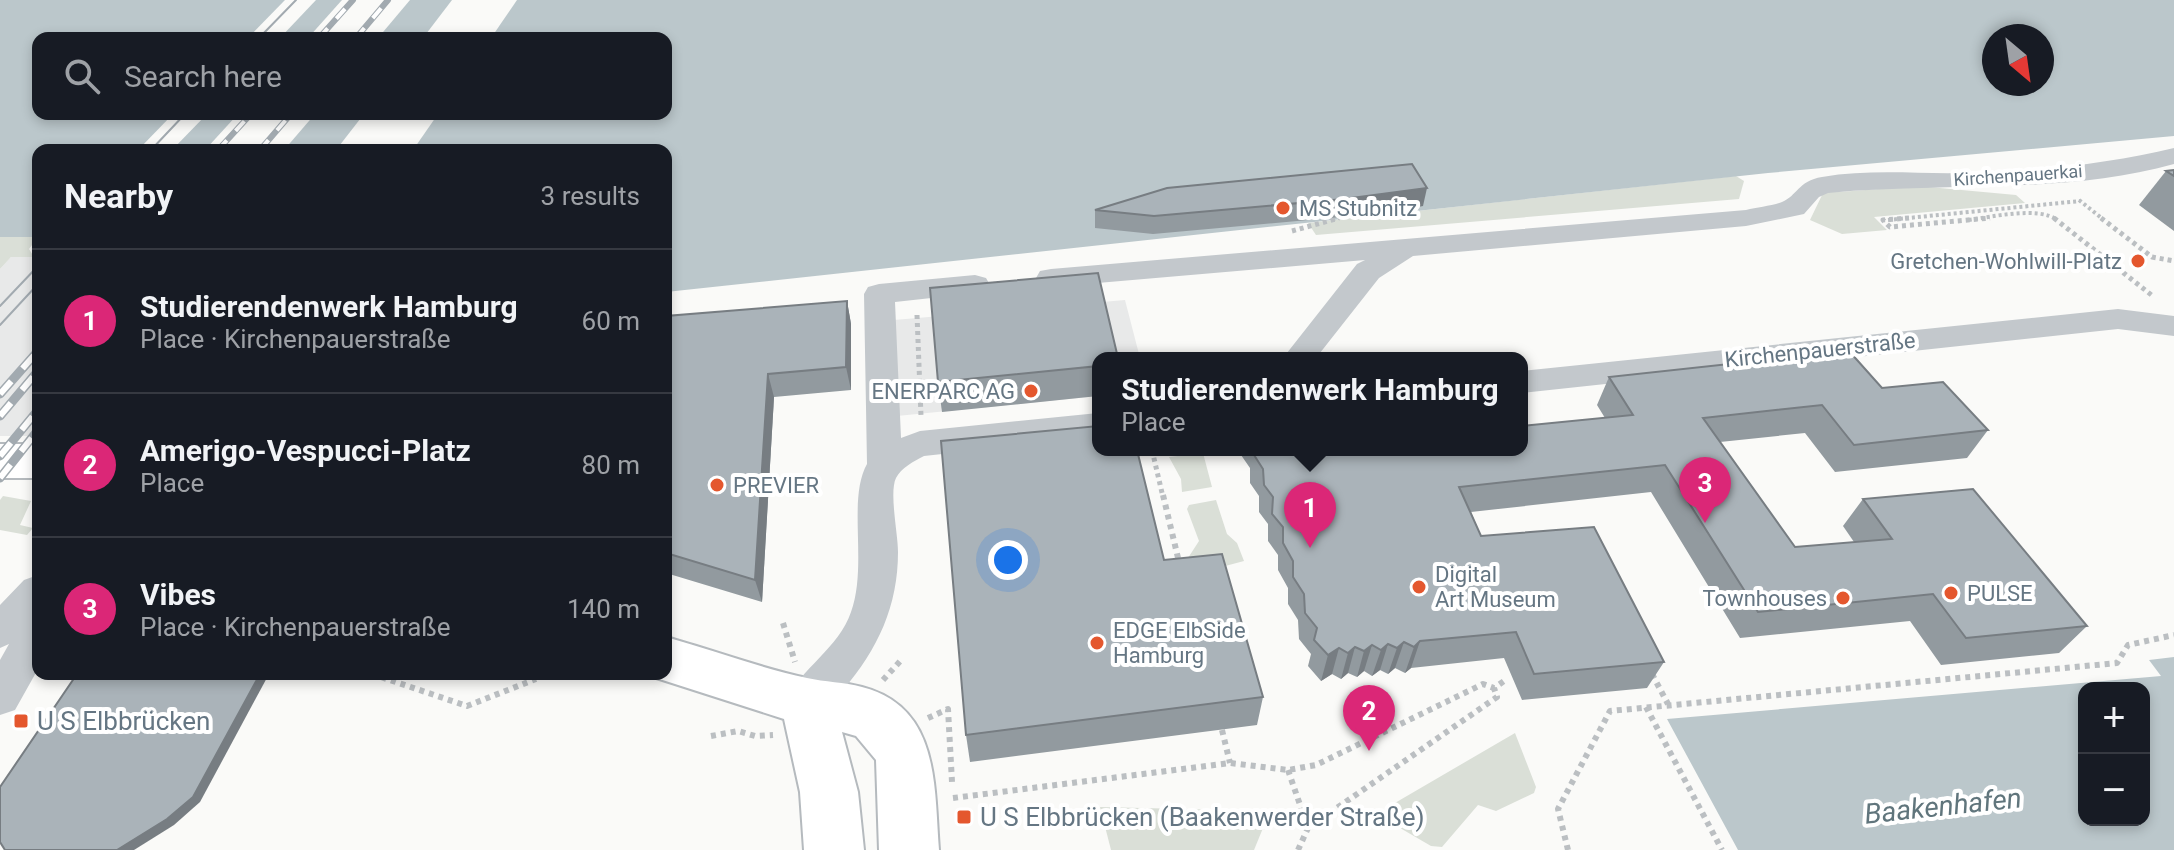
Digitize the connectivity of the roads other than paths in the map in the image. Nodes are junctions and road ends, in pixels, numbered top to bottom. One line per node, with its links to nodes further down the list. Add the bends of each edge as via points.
1 (2174, 156): 2 (street, Kirchenpauerkai, via 2141,165 2047,174 1962,181 1897,178 1813,187 1794,208 1764,216)
2 (1409, 247): 4 (street, via 1368,271); 9 (street, via 879,294)
3 (2166, 313): 5 (street, Kirchenpauerstraße)
4 (1304, 352)
5 (1528, 381)
6 (1092, 426): 9 (street, via 920,444)
7 (0, 461): 8 (main road)
8 (32, 461)
9 (885, 465): 15 (street, via 876,483 877,596 852,650)
10 (32, 597): 11 (street)
11 (0, 631)
12 (32, 642): 14 (street)
13 (672, 661): 15 (main road)
14 (0, 697)
15 (806, 702): 16 (main road, via 826,765); 17 (main road, via 862,711 900,746)
16 (834, 850)
17 (909, 850)

